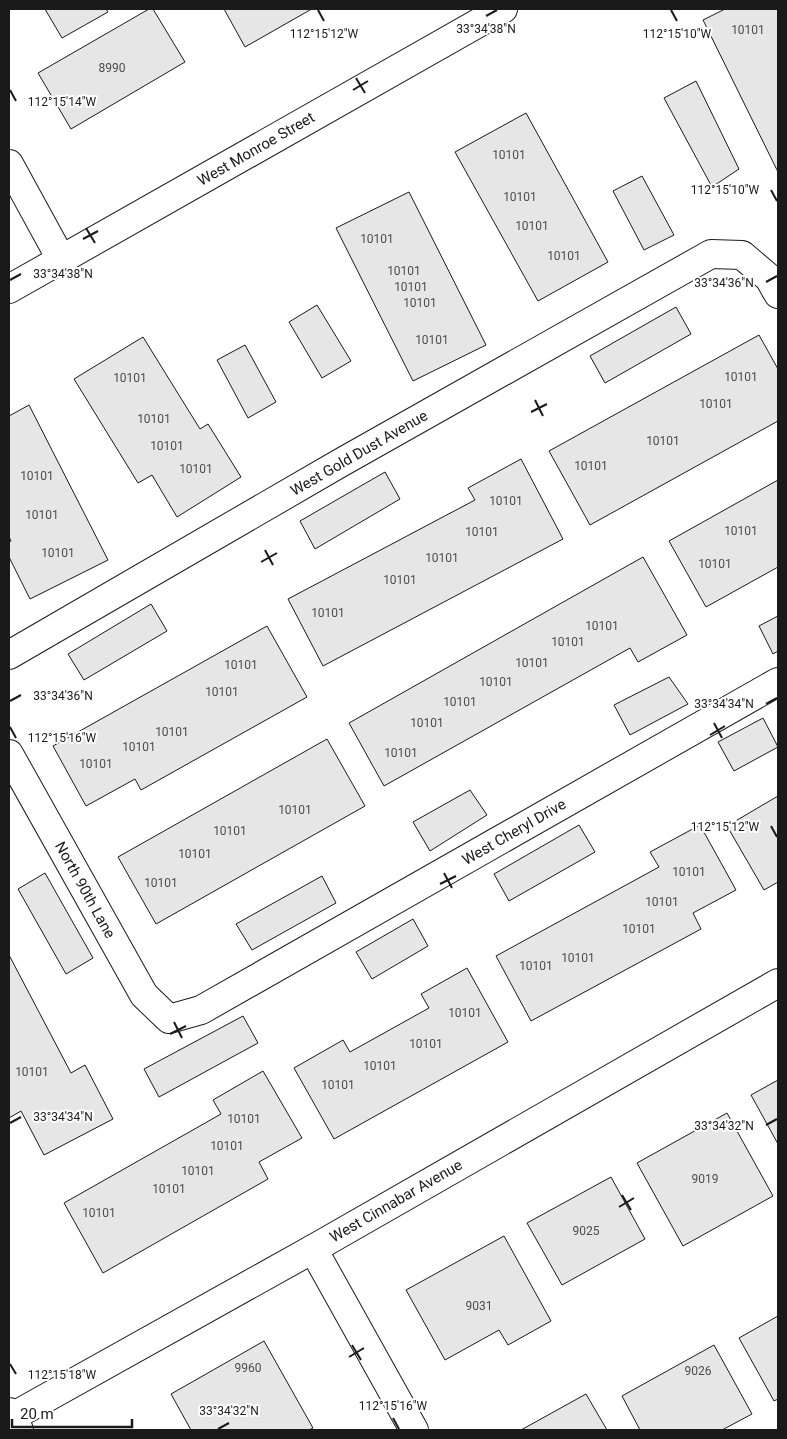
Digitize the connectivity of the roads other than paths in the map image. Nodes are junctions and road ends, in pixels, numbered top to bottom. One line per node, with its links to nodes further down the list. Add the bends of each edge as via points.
1 (503, 9): 3 (street, West Monroe Street)
2 (9, 164): 3 (street)
3 (61, 259): 4 (street, West Monroe Street)
4 (9, 289)
5 (778, 294): 6 (street, West Gold Dust Avenue, via 769,278 742,255 711,254)
6 (9, 655)
7 (778, 682): 11 (street, West Cheryl Drive, via 201,1010)
8 (9, 754): 9 (street, North 90th Lane)
9 (18, 792): 11 (street, North 90th Lane, via 144,995)
10 (778, 983): 12 (street, West Cinnabar Avenue)
11 (169, 1019)
12 (313, 1248): 13 (street, West Cinnabar Avenue); 14 (street)
13 (13, 1420)
14 (414, 1430)

